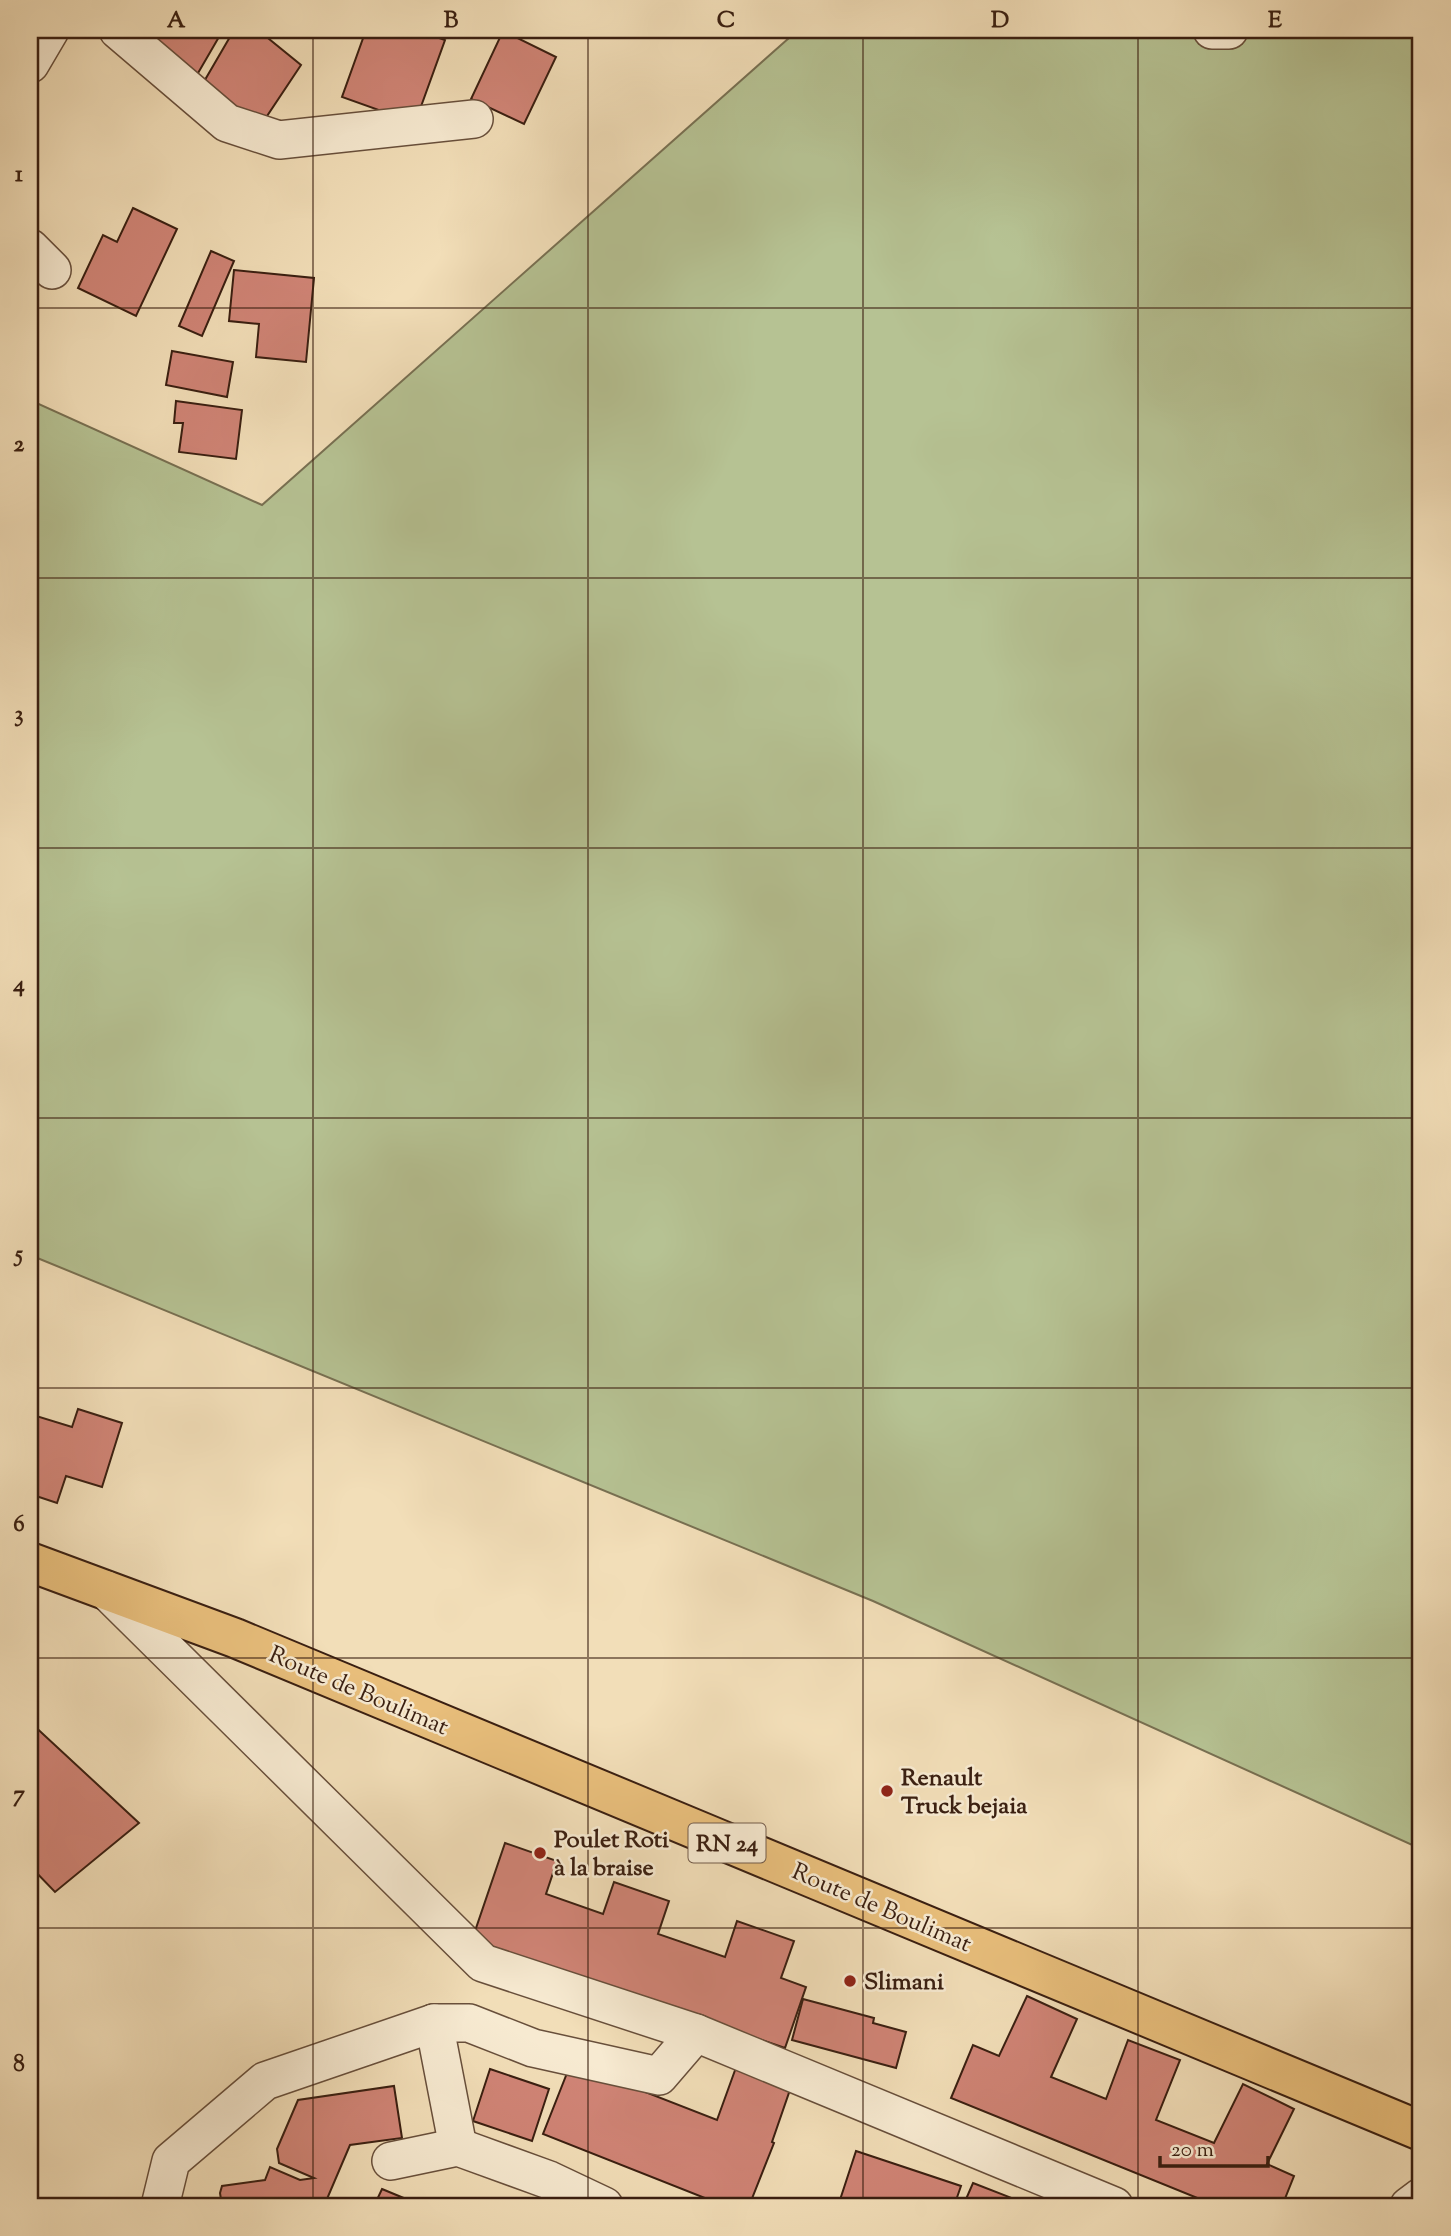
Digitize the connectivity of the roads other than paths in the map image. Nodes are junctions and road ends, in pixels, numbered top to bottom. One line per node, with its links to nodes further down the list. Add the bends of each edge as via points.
1 (50, 30): 5 (street)
2 (118, 30): 6 (street, via 227,122 279,140)
3 (1212, 30): 4 (street)
4 (1229, 30)
5 (30, 64)
6 (474, 119)
7 (30, 1562): 8 (main road, Route de Boulimat / RN 24)
8 (106, 1590): 10 (street, via 483,1963); 11 (main road, Route de Boulimat / RN 24, via 235,1638)
9 (434, 2023): 10 (street, via 469,2023 533,2048 659,2076); 12 (street); 15 (street, via 265,2081 171,2161)
10 (696, 2033): 17 (street)
11 (1421, 2131)
12 (458, 2147): 13 (street); 16 (street)
13 (391, 2161)
14 (1421, 2197): 18 (street)
15 (160, 2206)
16 (604, 2206)
17 (1114, 2206)
18 (1409, 2206)

